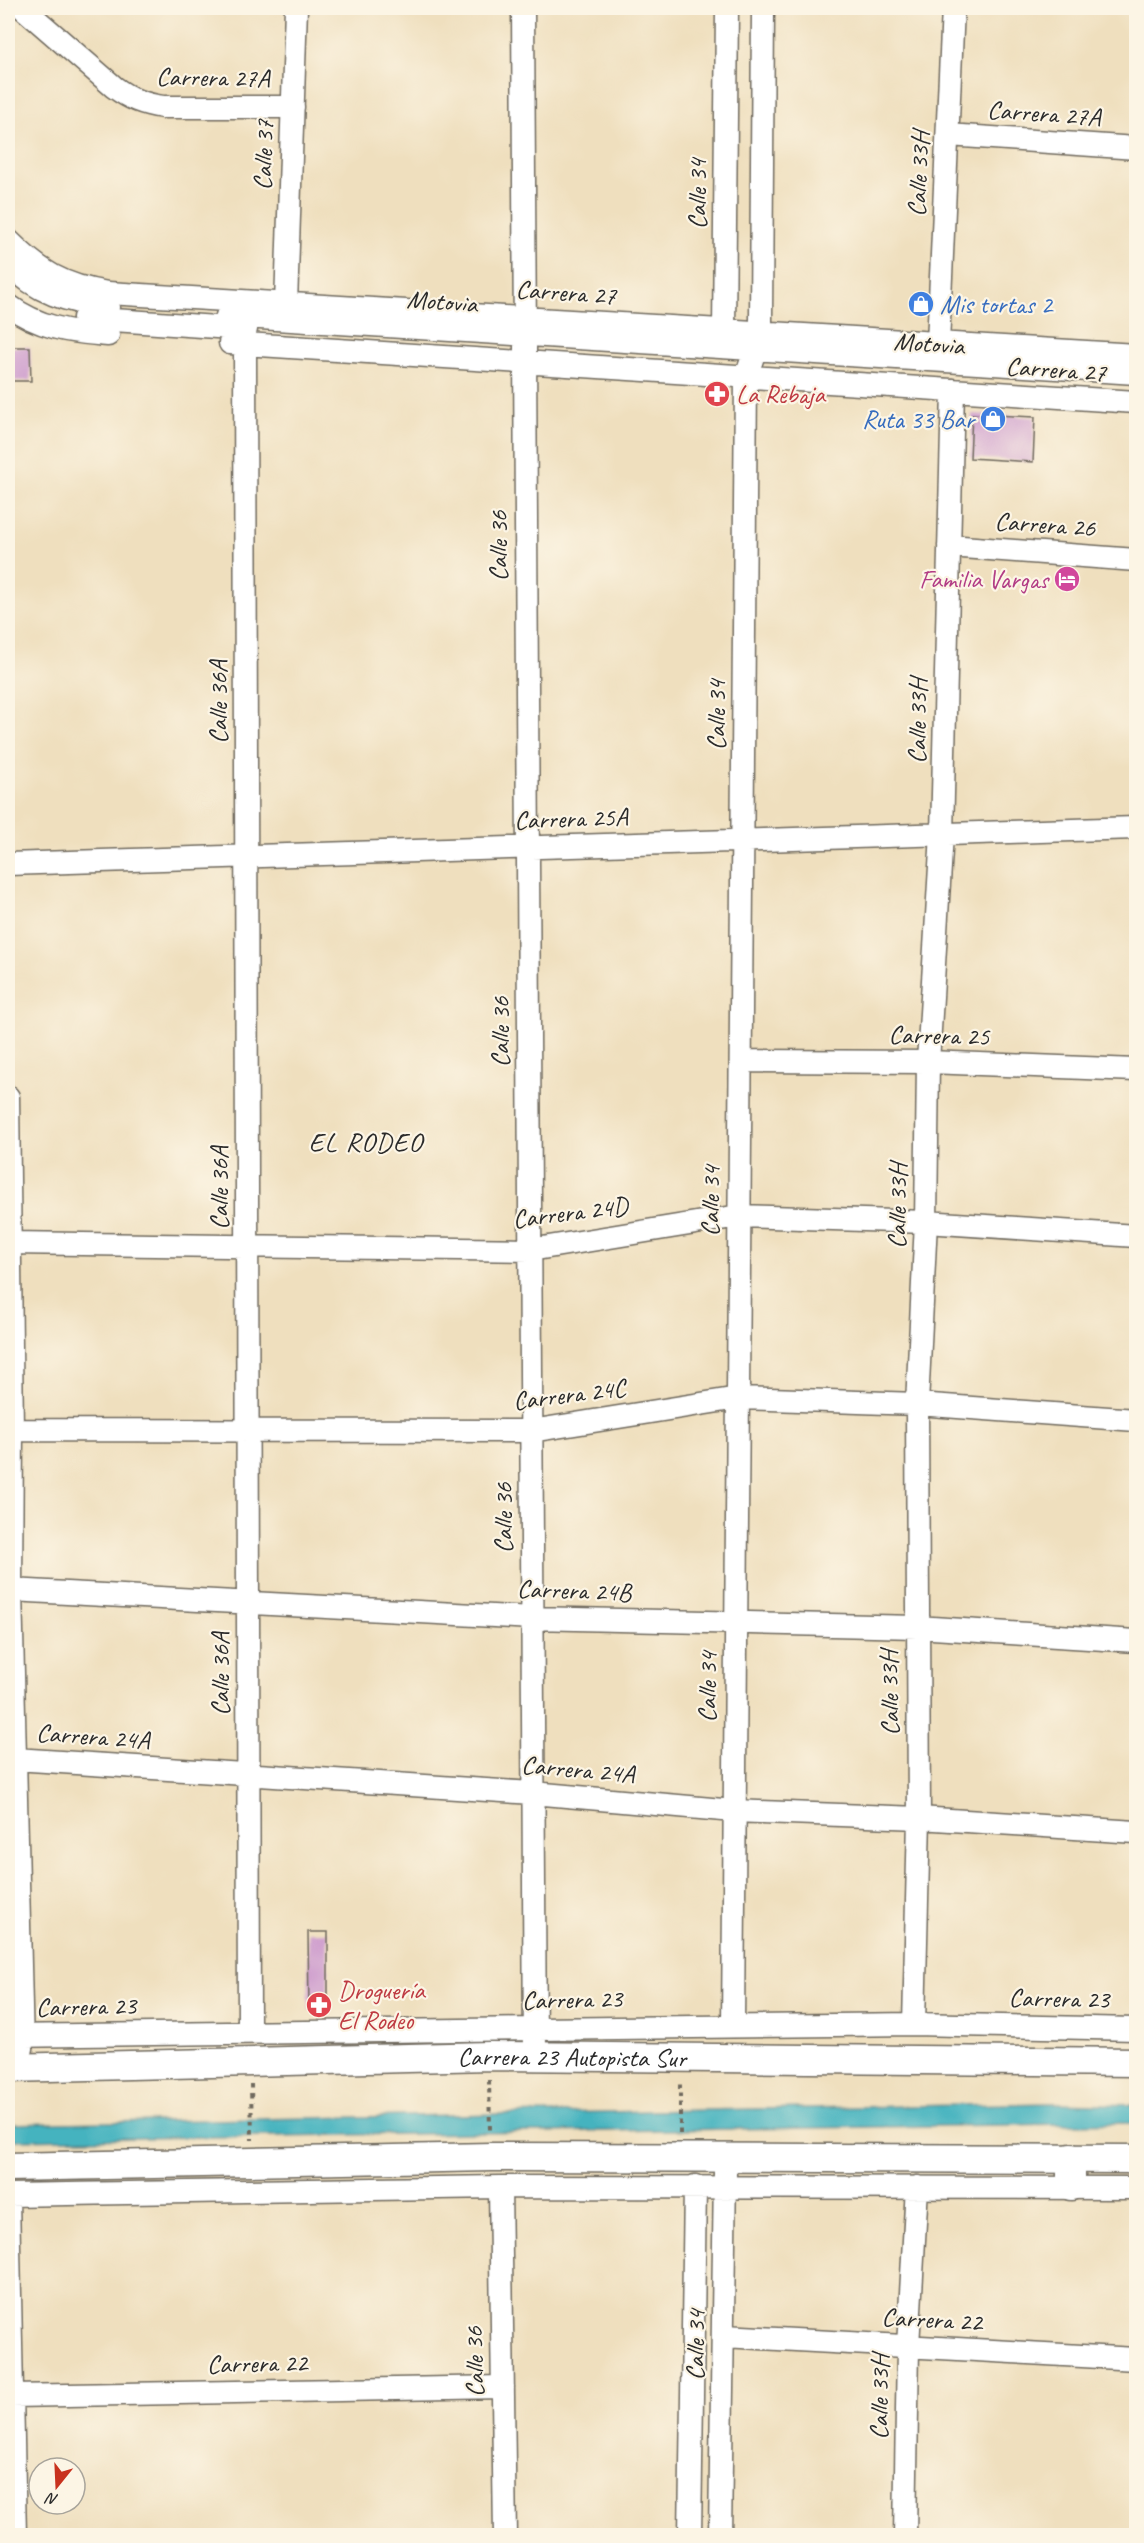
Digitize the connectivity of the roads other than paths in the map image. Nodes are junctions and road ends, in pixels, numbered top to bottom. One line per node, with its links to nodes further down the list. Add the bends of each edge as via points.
1 (23, 8): 7 (street, Carrera 27A, via 129,99 163,107)
2 (296, 8): 7 (street, Calle 37)
3 (523, 8): 15 (street, Calle 36)
4 (727, 8): 18 (street, Calle 34)
5 (763, 8): 18 (street, Calle 34)
6 (953, 8): 8 (street, Calle 33H)
7 (293, 107): 13 (street, Calle 37)
8 (948, 135): 9 (street, Carrera 27A); 17 (street, Calle 33H)
9 (1137, 148)
10 (8, 240): 13 (street, Carrera 27, via 40,269 89,290)
11 (8, 263): 15 (street, Motovia, via 35,287 73,303)
12 (8, 283): 15 (street, Motovia, via 39,304 60,312 108,321)
13 (286, 304): 15 (street, Carrera 27)
14 (8, 305): 16 (street, Carrera 27, via 39,324 62,331)
15 (525, 340): 16 (street, Carrera 27); 18 (street, Carrera 27); 18 (street, Carrera 27); 29 (street, Calle 36)
16 (245, 344): 30 (street, Calle 36A)
17 (939, 344): 18 (street, Carrera 27); 19 (street, Carrera 27)
18 (744, 351): 20 (street, Motovia); 21 (street, Motovia); 22 (street, Carrera 27); 28 (street, Calle 34)
19 (1137, 355)
20 (1137, 373)
21 (1137, 384)
22 (953, 390): 23 (street, Carrera 27); 24 (street, Calle 33H)
23 (1137, 402)
24 (949, 546): 25 (street, Carrera 26); 27 (street, Calle 33H)
25 (1137, 560)
26 (1137, 828): 27 (street, Carrera 25A)
27 (942, 834): 28 (street, Carrera 25A); 34 (street, Calle 33H)
28 (743, 841): 29 (street, Carrera 25A); 33 (street, Calle 34)
29 (528, 848): 30 (street, Carrera 25A); 42 (street, Calle 36)
30 (247, 856): 31 (street, Carrera 25A); 41 (street, Calle 36A)
31 (8, 864)
32 (1137, 1059): 35 (street)
33 (741, 1061): 34 (street, Carrera 25); 37 (street, Calle 34)
34 (928, 1062): 35 (street, Carrera 25); 38 (street, Calle 33H)
35 (1136, 1070)
36 (8, 1097): 40 (street)
37 (739, 1216): 38 (street, Carrera 24D); 42 (street, Carrera 24D); 43 (street, Calle 34)
38 (926, 1222): 39 (street, Carrera 24D); 44 (street, Calle 33H)
39 (1137, 1236)
40 (9, 1243): 41 (street, Carrera 24D); 46 (street)
41 (247, 1245): 42 (street, Carrera 24D); 47 (street, Calle 36A)
42 (530, 1250): 48 (street, Calle 36)
43 (738, 1398): 44 (street, Carrera 24C); 48 (street, Carrera 24C); 52 (street, Calle 34)
44 (917, 1404): 45 (street, Carrera 24C); 53 (street, Calle 33H)
45 (1137, 1420)
46 (10, 1430): 47 (street, Carrera 24C); 49 (street)
47 (248, 1431): 48 (street, Carrera 24C); 50 (street, Calle 36A)
48 (531, 1431): 51 (street, Calle 36)
49 (11, 1590): 50 (street, Carrera 24B); 55 (street)
50 (248, 1602): 51 (street, Carrera 24B); 56 (street, Calle 36A)
51 (532, 1617): 52 (street, Carrera 24B); 57 (street, Calle 36)
52 (736, 1624): 53 (street, Carrera 24B); 58 (street, Calle 34)
53 (917, 1627): 54 (street, Carrera 24B); 59 (street, Calle 33H)
54 (1137, 1641)
55 (15, 1759): 56 (street, Carrera 24A); 66 (street)
56 (248, 1774): 57 (street, Carrera 24A); 65 (street, Calle 36A)
57 (533, 1793): 58 (street, Carrera 24A); 63 (street, Calle 36)
58 (734, 1811): 59 (street, Carrera 24A); 62 (street, Calle 34)
59 (919, 1818): 60 (street, Carrera 24A); 61 (street, Calle 33H)
60 (1137, 1832)
61 (914, 2024): 62 (street, Carrera 23); 64 (street, Carrera 23)
62 (733, 2026): 63 (street, Carrera 23)
63 (534, 2027): 65 (street, Carrera 23); 67 (street, Calle 36)
64 (1137, 2029)
65 (249, 2032): 66 (street, Carrera 23)
66 (14, 2036): 69 (street)
67 (535, 2056): 68 (main road, Carrera 23 Autopista Sur); 69 (main road, Carrera 23 Autopista Sur)
68 (1137, 2062)
69 (15, 2067)
70 (725, 2156): 71 (main road); 73 (main road); 75 (street, Calle 34)
71 (1071, 2158): 72 (main road); 76 (main road)
72 (1137, 2159)
73 (8, 2167)
74 (695, 2186): 75 (street); 77 (street); 88 (street, Calle 34)
75 (725, 2186): 78 (street); 81 (street, Calle 34)
76 (1071, 2186): 78 (street); 79 (street)
77 (500, 2187): 80 (street); 84 (street, Calle 36)
78 (916, 2187): 82 (street, Calle 33H)
79 (1137, 2188)
80 (8, 2197): 85 (street)
81 (724, 2336): 82 (street, Carrera 22); 89 (street, Calle 34)
82 (908, 2346): 83 (street, Carrera 22); 90 (street, Calle 33H)
83 (1137, 2359)
84 (503, 2387): 85 (street, Carrera 22); 87 (street, Calle 36)
85 (12, 2396): 86 (street)
86 (15, 2535)
87 (506, 2535)
88 (690, 2535)
89 (720, 2535)
90 (905, 2535)

